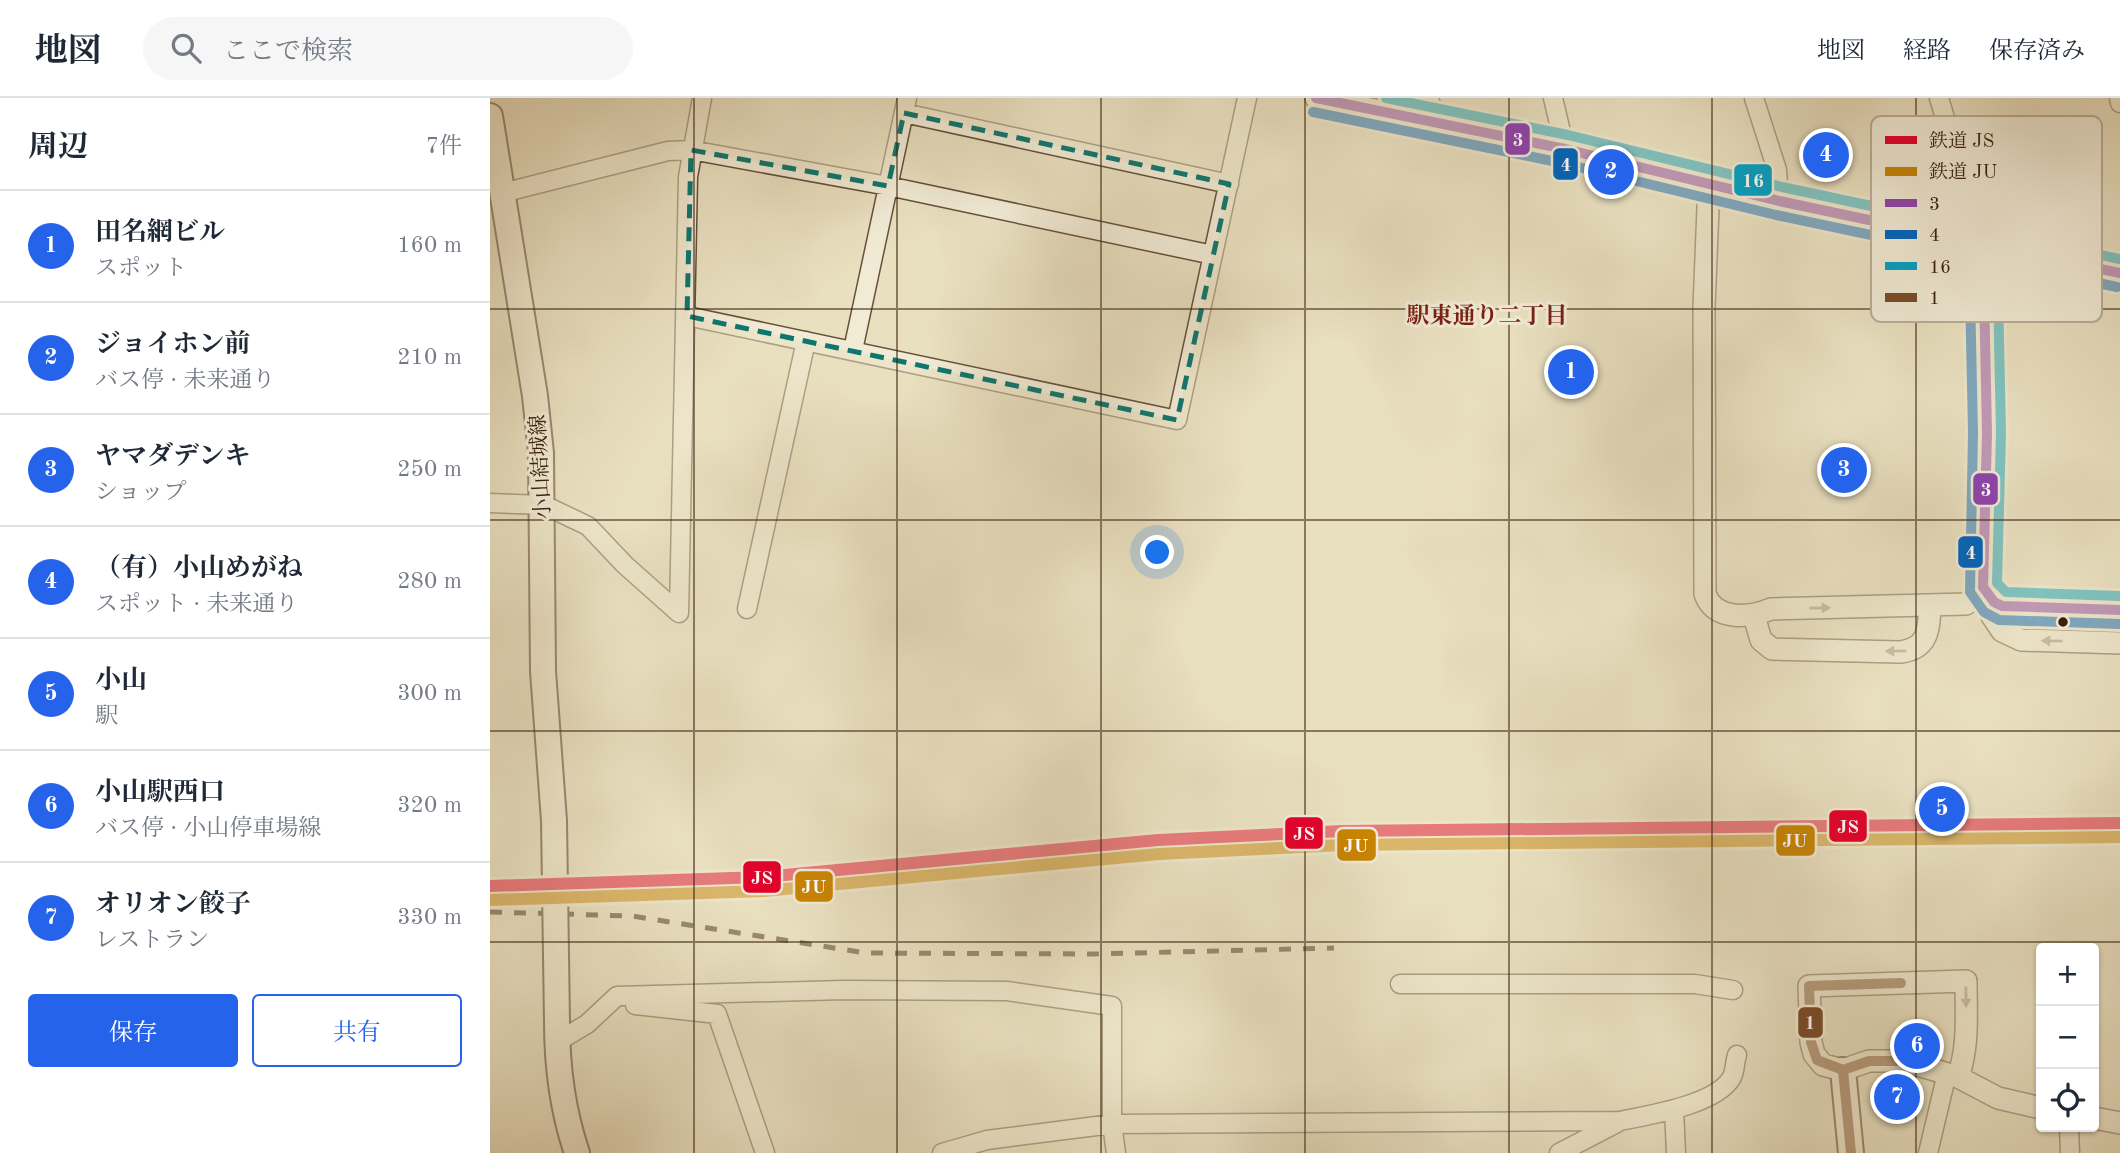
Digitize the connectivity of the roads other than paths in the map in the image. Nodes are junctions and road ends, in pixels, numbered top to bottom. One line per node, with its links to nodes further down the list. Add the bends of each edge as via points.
1 (702, 98): 13 (street)
2 (1247, 98): 15 (street)
3 (1316, 98): 11 (street)
4 (1429, 98): 11 (street)
5 (1553, 98): 12 (street)
6 (1755, 98): 18 (street, via 1777,170)
7 (1939, 98): 9 (street)
8 (905, 106): 15 (street); 16 (street)
9 (1944, 116)
10 (490, 121): 17 (main road, 小山結城線)
11 (1436, 123): 12 (street)
12 (1564, 149): 14 (street)
13 (691, 150): 16 (street); 17 (street, via 668,151); 23 (street)
14 (1709, 183): 18 (street); 33 (street, via 1704,307 1705,594 1722,613)
15 (1228, 184): 20 (street)
16 (888, 186): 20 (street); 26 (street)
17 (502, 193): 28 (main road, 小山結城線, via 535,396)
18 (1780, 201): 19 (street)
19 (1871, 221)
20 (1213, 255): 26 (street, via 1177,420)
21 (2102, 269): 22 (street)
22 (2120, 273)
23 (687, 316): 25 (street); 28 (street, via 679,613 588,526)
24 (1985, 322): 29 (street)
25 (806, 341): 26 (street); 31 (street)
26 (853, 350)
27 (490, 503): 28 (street)
28 (544, 505): 38 (main road, 小山結城線, bridge, via 543,671 554,821)
29 (1983, 587): 30 (street, via 1966,604); 32 (street, via 2002,606); 34 (street, one-way to 29, via 2009,636 1996,623)
30 (1930, 606): 33 (street, one-way to 30, via 1771,608); 33 (street, one-way to 33, via 1925,641 1900,652 1772,649 1762,640)
31 (747, 609)
32 (2120, 610)
33 (1754, 616)
34 (2120, 643)
35 (1400, 984): 36 (street, via 1695,984)
36 (1733, 990)
37 (617, 996): 38 (street, via 587,1024); 47 (street, via 1007,991 1112,1006); 50 (street, via 627,1004 717,1014)
38 (557, 1032): 49 (main road, via 566,1119)
39 (1737, 1055): 43 (street, via 1732,1077 1714,1094)
40 (1843, 1070): 41 (street, via 1870,1061 1904,1061); 41 (street, one-way to 41, via 1823,1065 1814,1054 1809,986 1966,981 1963,1062); 55 (main road)
41 (1952, 1074): 42 (street, via 1998,1098); 56 (street)
42 (2036, 1107)
43 (1674, 1109): 45 (street); 54 (street)
44 (2099, 1119): 46 (street)
45 (1620, 1121): 47 (street); 53 (street)
46 (2120, 1123)
47 (1112, 1124): 51 (street, via 987,1140); 52 (street)
48 (2068, 1132): 57 (street)
49 (577, 1153)
50 (765, 1153)
51 (942, 1153)
52 (1116, 1153)
53 (1559, 1153)
54 (1676, 1153)
55 (1851, 1153)
56 (1928, 1153)
57 (2070, 1153)

